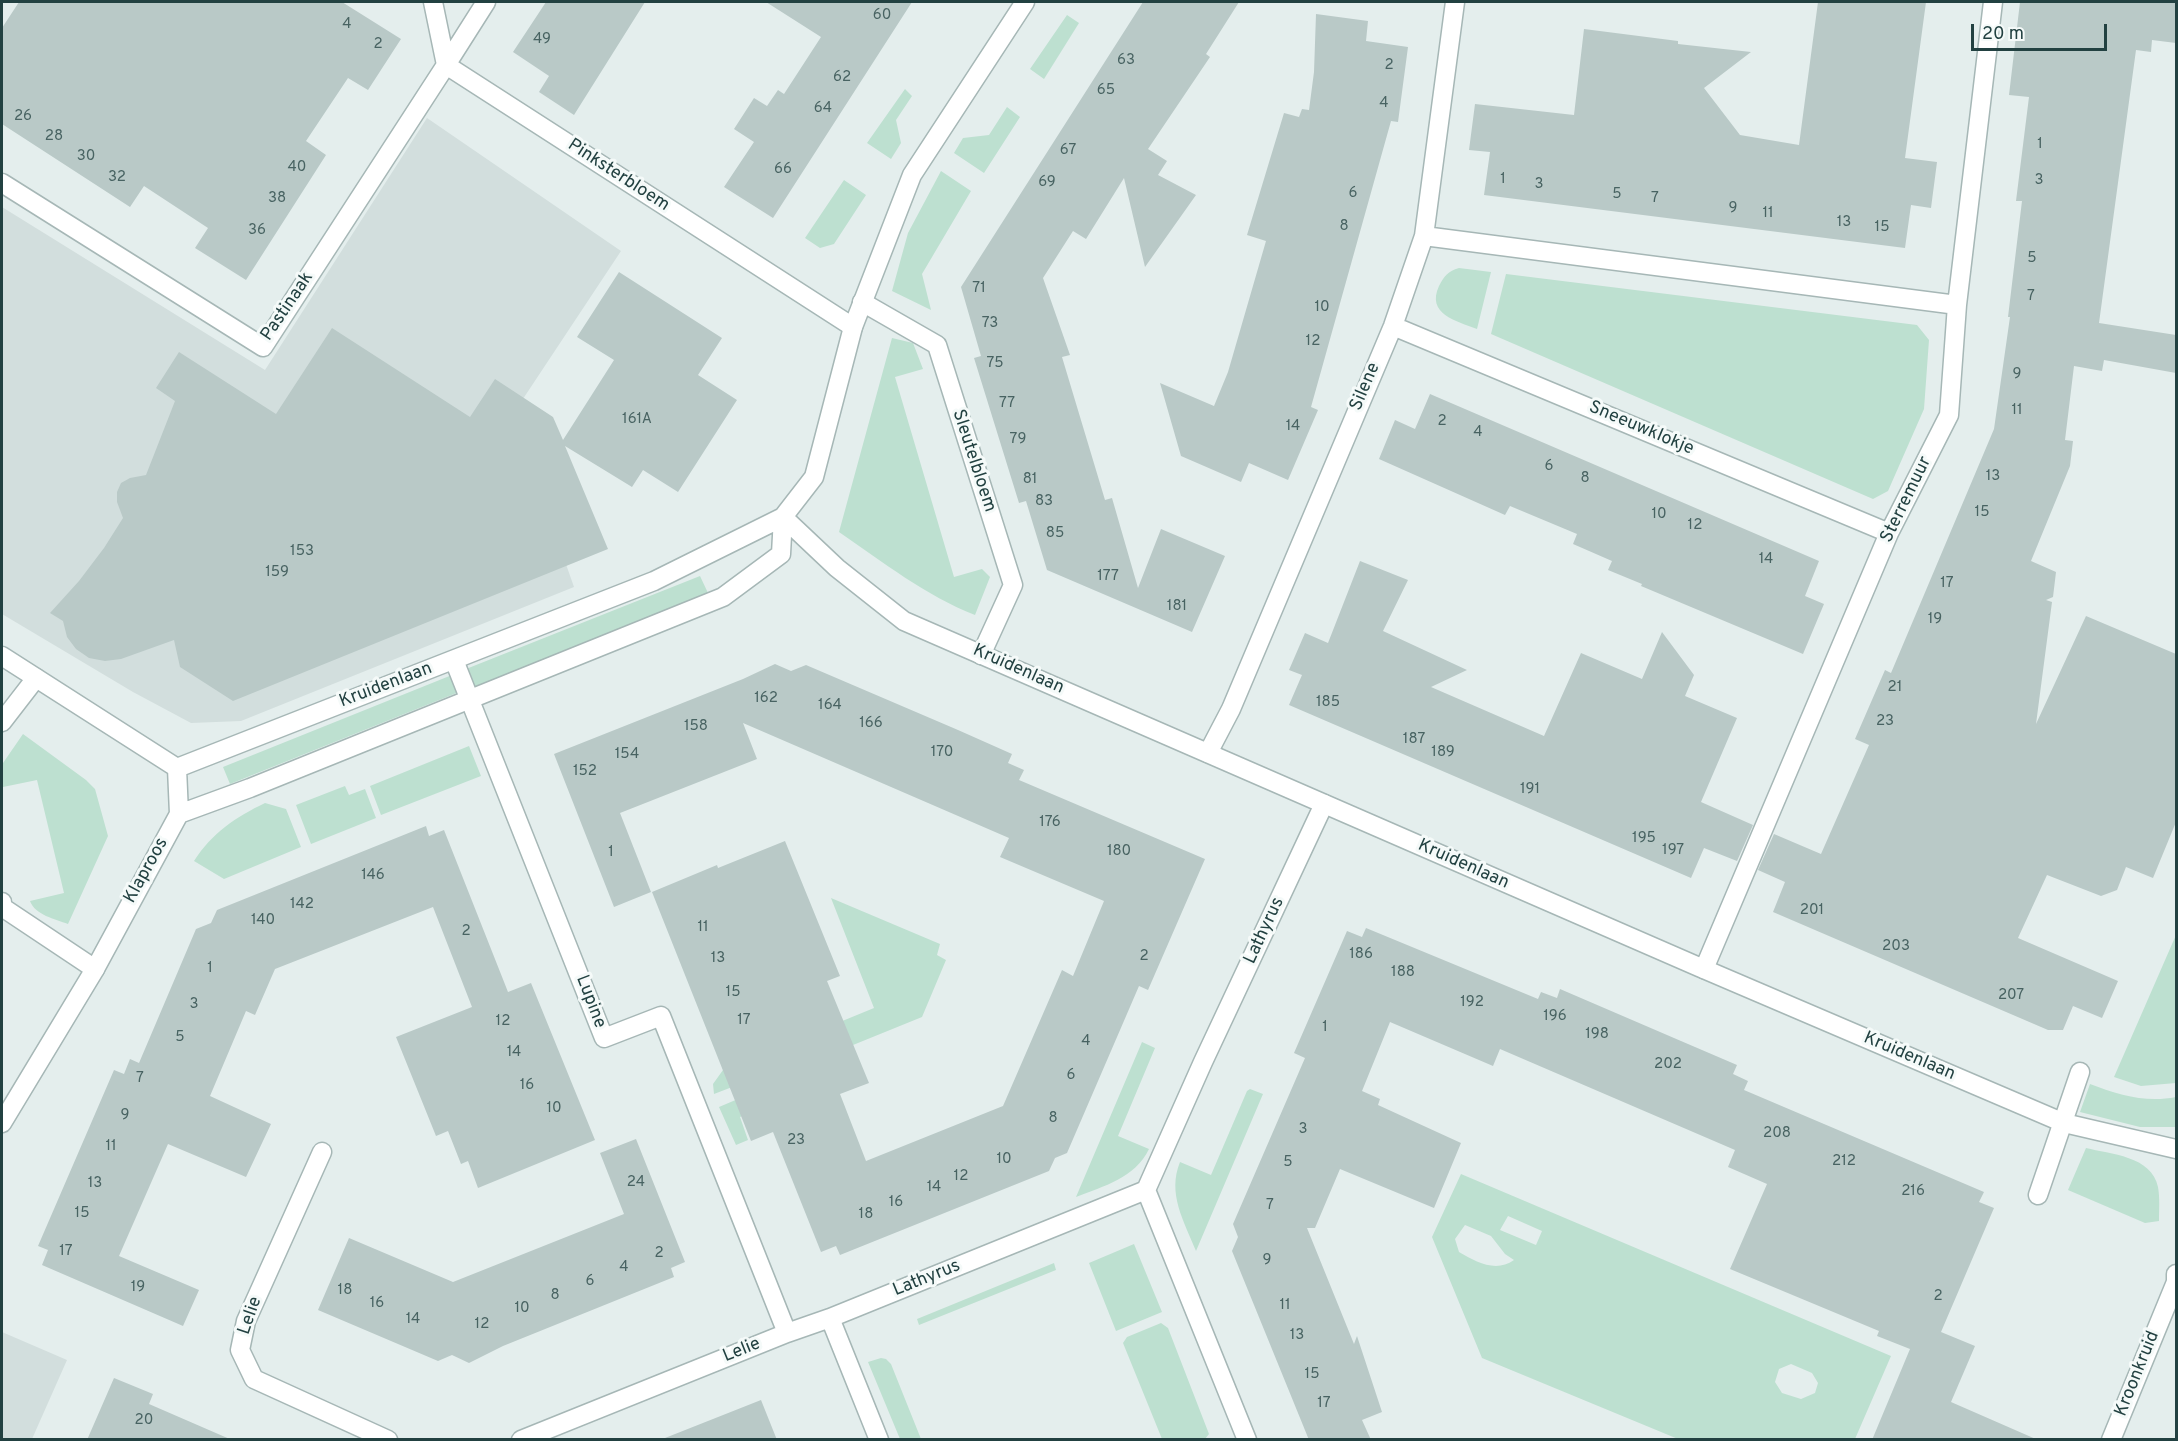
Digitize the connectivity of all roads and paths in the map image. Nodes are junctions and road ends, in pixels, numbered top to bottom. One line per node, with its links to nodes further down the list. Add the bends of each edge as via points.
1 (433, 2): 6 (street)
2 (486, 2): 6 (street)
3 (1025, 2): 9 (street, via 912,175)
4 (1455, 2): 8 (street, Silene)
5 (1993, 2): 10 (street, Sterremuur)
6 (446, 65): 7 (street, Pastinaak, via 263,347); 12 (street, Pinksterbloem)
7 (2, 183)
8 (1424, 236): 10 (street); 11 (street, Silene)
9 (862, 302): 12 (street); 15 (street, Sleutelbloem, via 937,345 1013,585)
10 (1957, 305): 14 (street, Sterremuur, via 1949,415)
11 (1393, 326): 14 (street, Sneeuwklokje); 21 (street, Silene, via 1231,709)
12 (853, 327): 13 (street, via 814,477)
13 (783, 517): 15 (street, Kruidenlaan, via 837,568 904,621); 17 (street, Kruidenlaan, via 654,581); 19 (street, via 781,554 723,597)
14 (1889, 533): 27 (street, Sterremuur)
15 (981, 655): 21 (street, Kruidenlaan)
16 (2, 656): 18 (street)
17 (454, 660): 19 (street, Lupine); 22 (street, Kruidenlaan)
18 (36, 678): 20 (street); 22 (street)
19 (470, 700): 24 (street); 37 (street, Lupine, via 604,1038 661,1016)
20 (2, 722)
21 (1208, 753): 23 (street, Kruidenlaan)
22 (177, 768): 24 (street)
23 (1324, 804): 27 (street, Kruidenlaan); 33 (street, Lathyrus)
24 (179, 814): 26 (street, Klaproos)
25 (2, 902): 26 (street, via 2,907)
26 (95, 969): 29 (street, Klaproos)
27 (1704, 969): 30 (street, Kruidenlaan)
28 (2080, 1072): 30 (street)
29 (2, 1123)
30 (2064, 1123): 31 (street, Kruidenlaan); 34 (street)
31 (2176, 1149)
32 (322, 1152): 38 (street, Lelie, via 246,1321 240,1350 254,1379)
33 (1146, 1190): 36 (street, Lathyrus); 41 (street)
34 (2038, 1195)
35 (2176, 1274): 42 (street, Kroonkruid)
36 (830, 1318): 37 (street, Lelie); 40 (street)
37 (787, 1333): 39 (street, Lelie)
38 (388, 1440)
39 (521, 1440)
40 (879, 1440)
41 (1247, 1440)
42 (2112, 1440)

